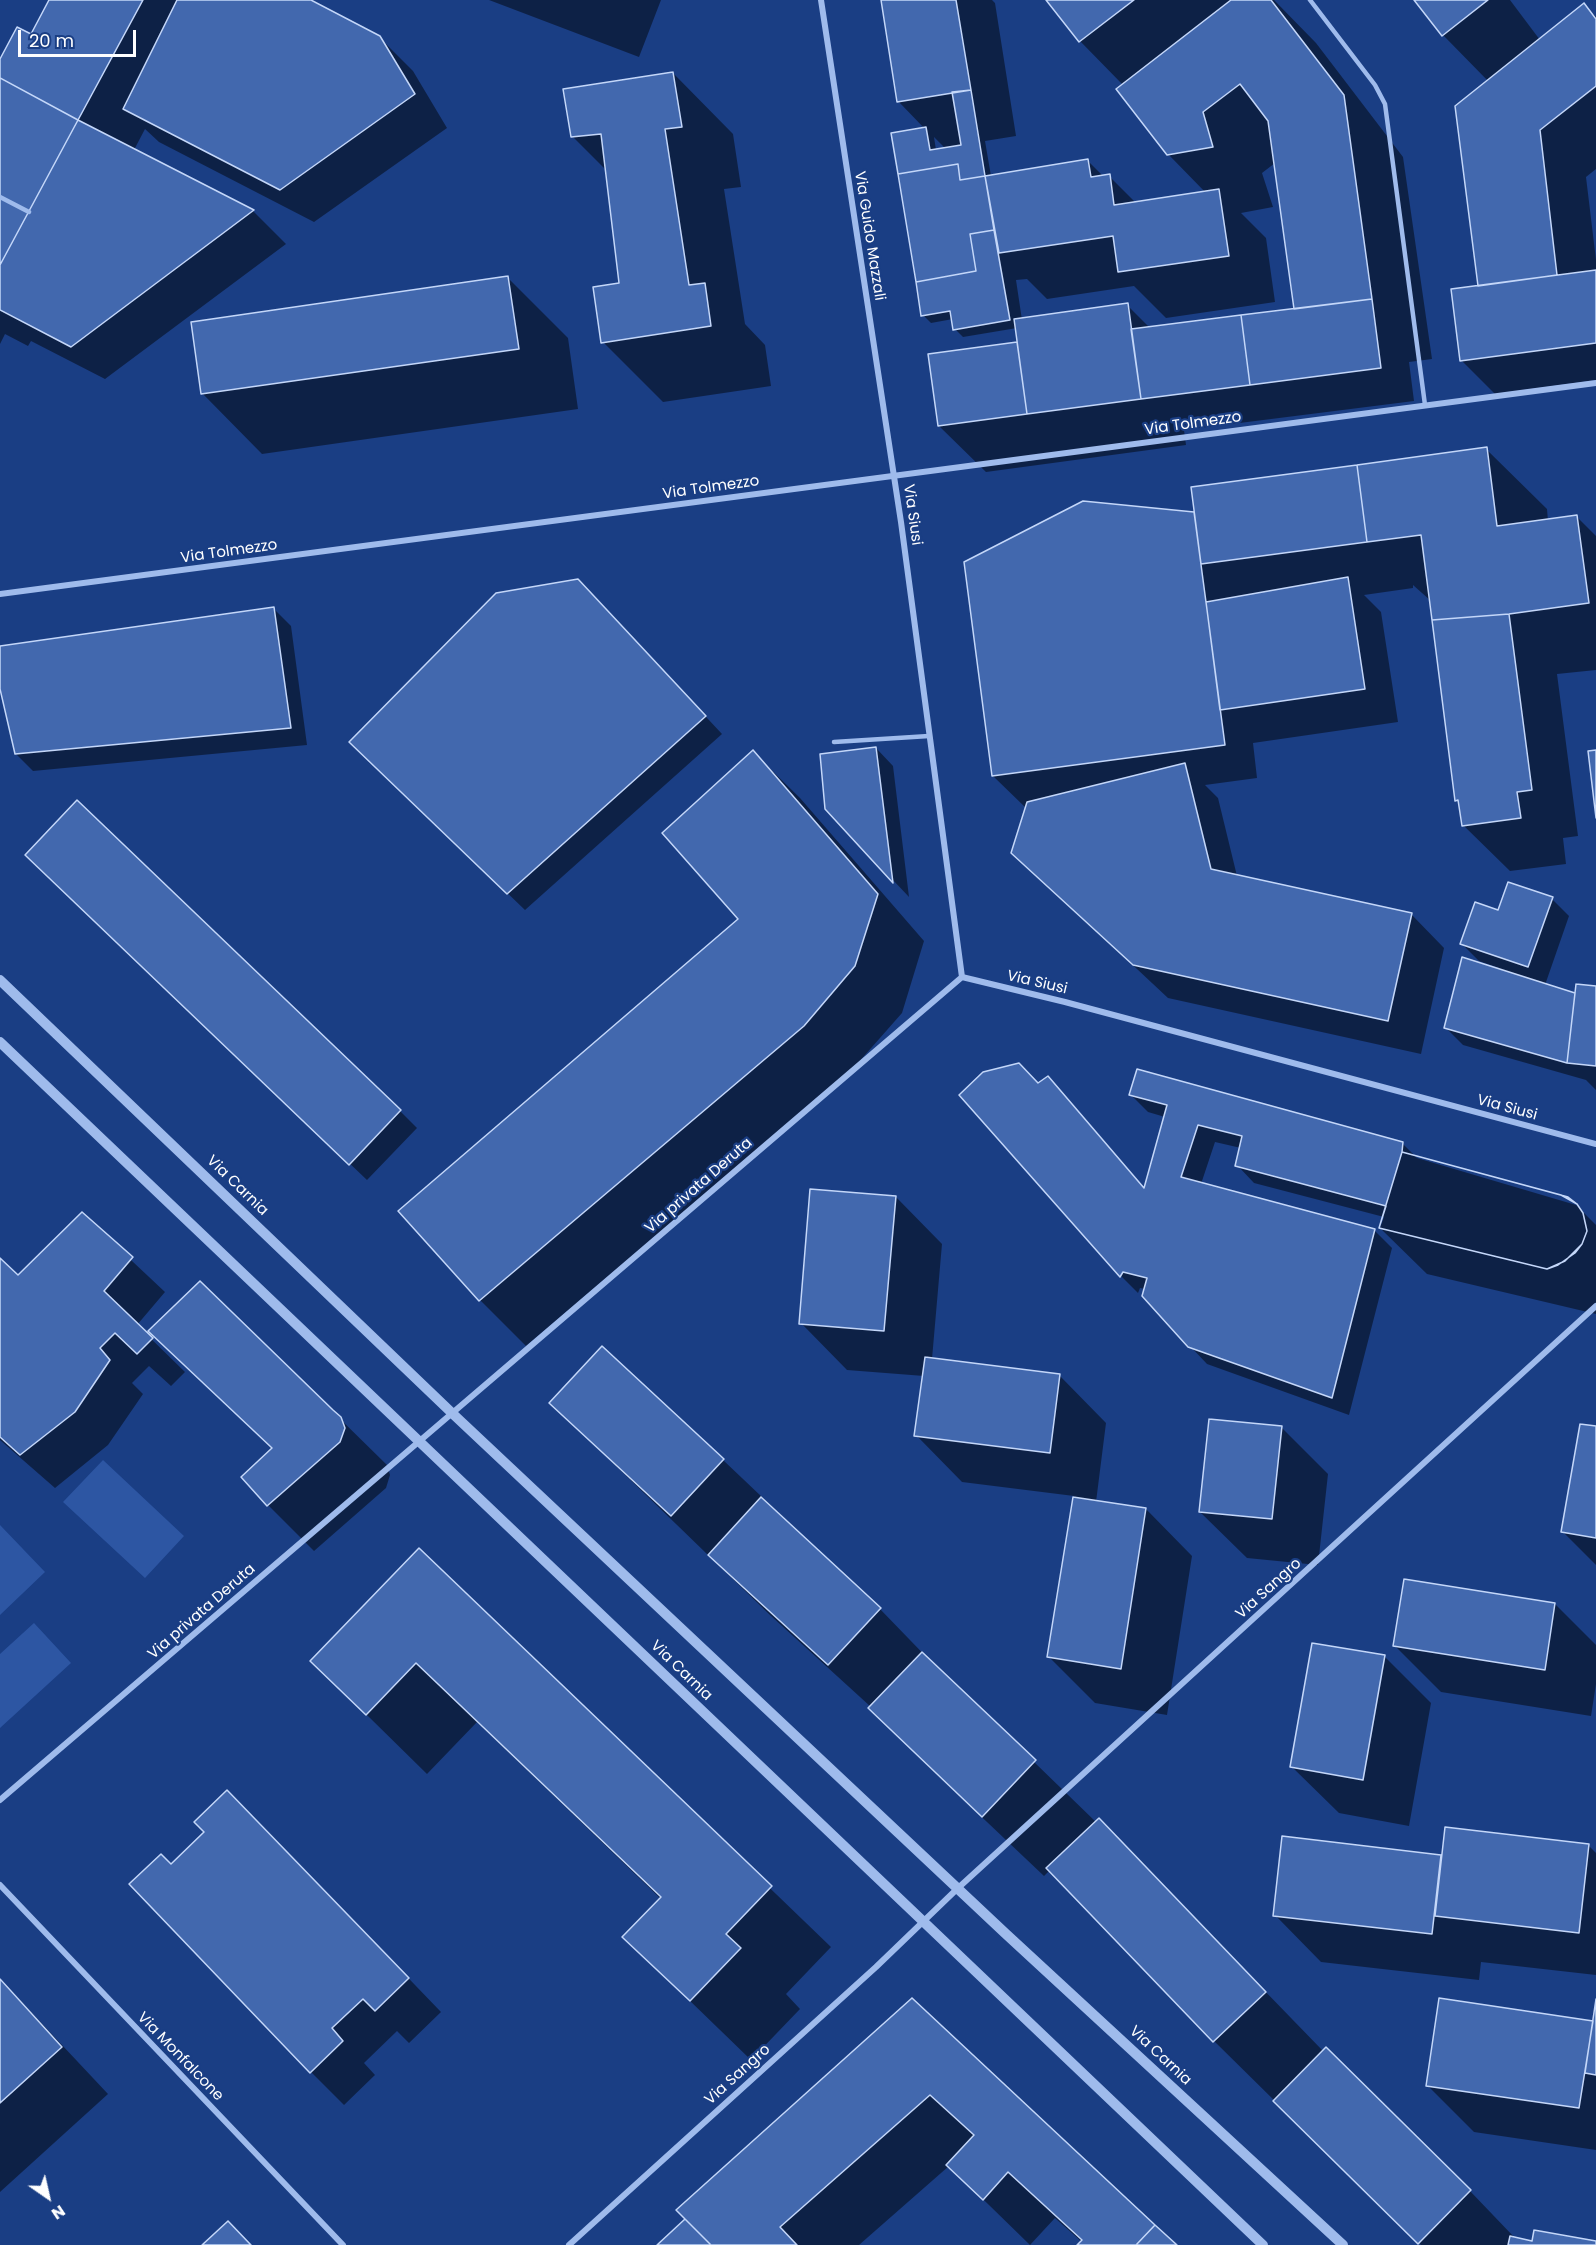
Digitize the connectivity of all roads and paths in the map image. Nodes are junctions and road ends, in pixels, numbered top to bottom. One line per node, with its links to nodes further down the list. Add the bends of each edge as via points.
1 (821, 0): 7 (street, Via Guido Mazzali)
2 (1310, 0): 6 (lane, via 1375,85 1385,104)
3 (0, 197): 4 (lane)
4 (29, 212)
5 (1596, 383): 6 (street, Via Tolmezzo)
6 (1425, 405): 7 (street, Via Tolmezzo)
7 (894, 476): 8 (street, Via Tolmezzo); 9 (street, Via Siusi)
8 (0, 594)
9 (929, 736): 10 (lane); 11 (street, Via Siusi)
10 (834, 742)
11 (962, 977): 14 (street, Via Siusi); 16 (street, Via privata Deruta)
12 (0, 980): 16 (street, Via Carnia)
13 (0, 1042): 17 (street, Via Carnia)
14 (1596, 1144)
15 (1596, 1306): 20 (street, Via Sangro)
16 (453, 1414): 17 (street); 20 (street, Via Carnia)
17 (419, 1441): 18 (street, Via privata Deruta); 21 (street, Via Carnia)
18 (0, 1800)
19 (0, 1886): 22 (street, Via Monfalcone)
20 (957, 1888): 21 (street); 25 (street, Via Carnia)
21 (923, 1922): 23 (street, Via Sangro); 24 (street, Via Carnia)
22 (343, 2245)
23 (568, 2245)
24 (1263, 2245)
25 (1343, 2245)

